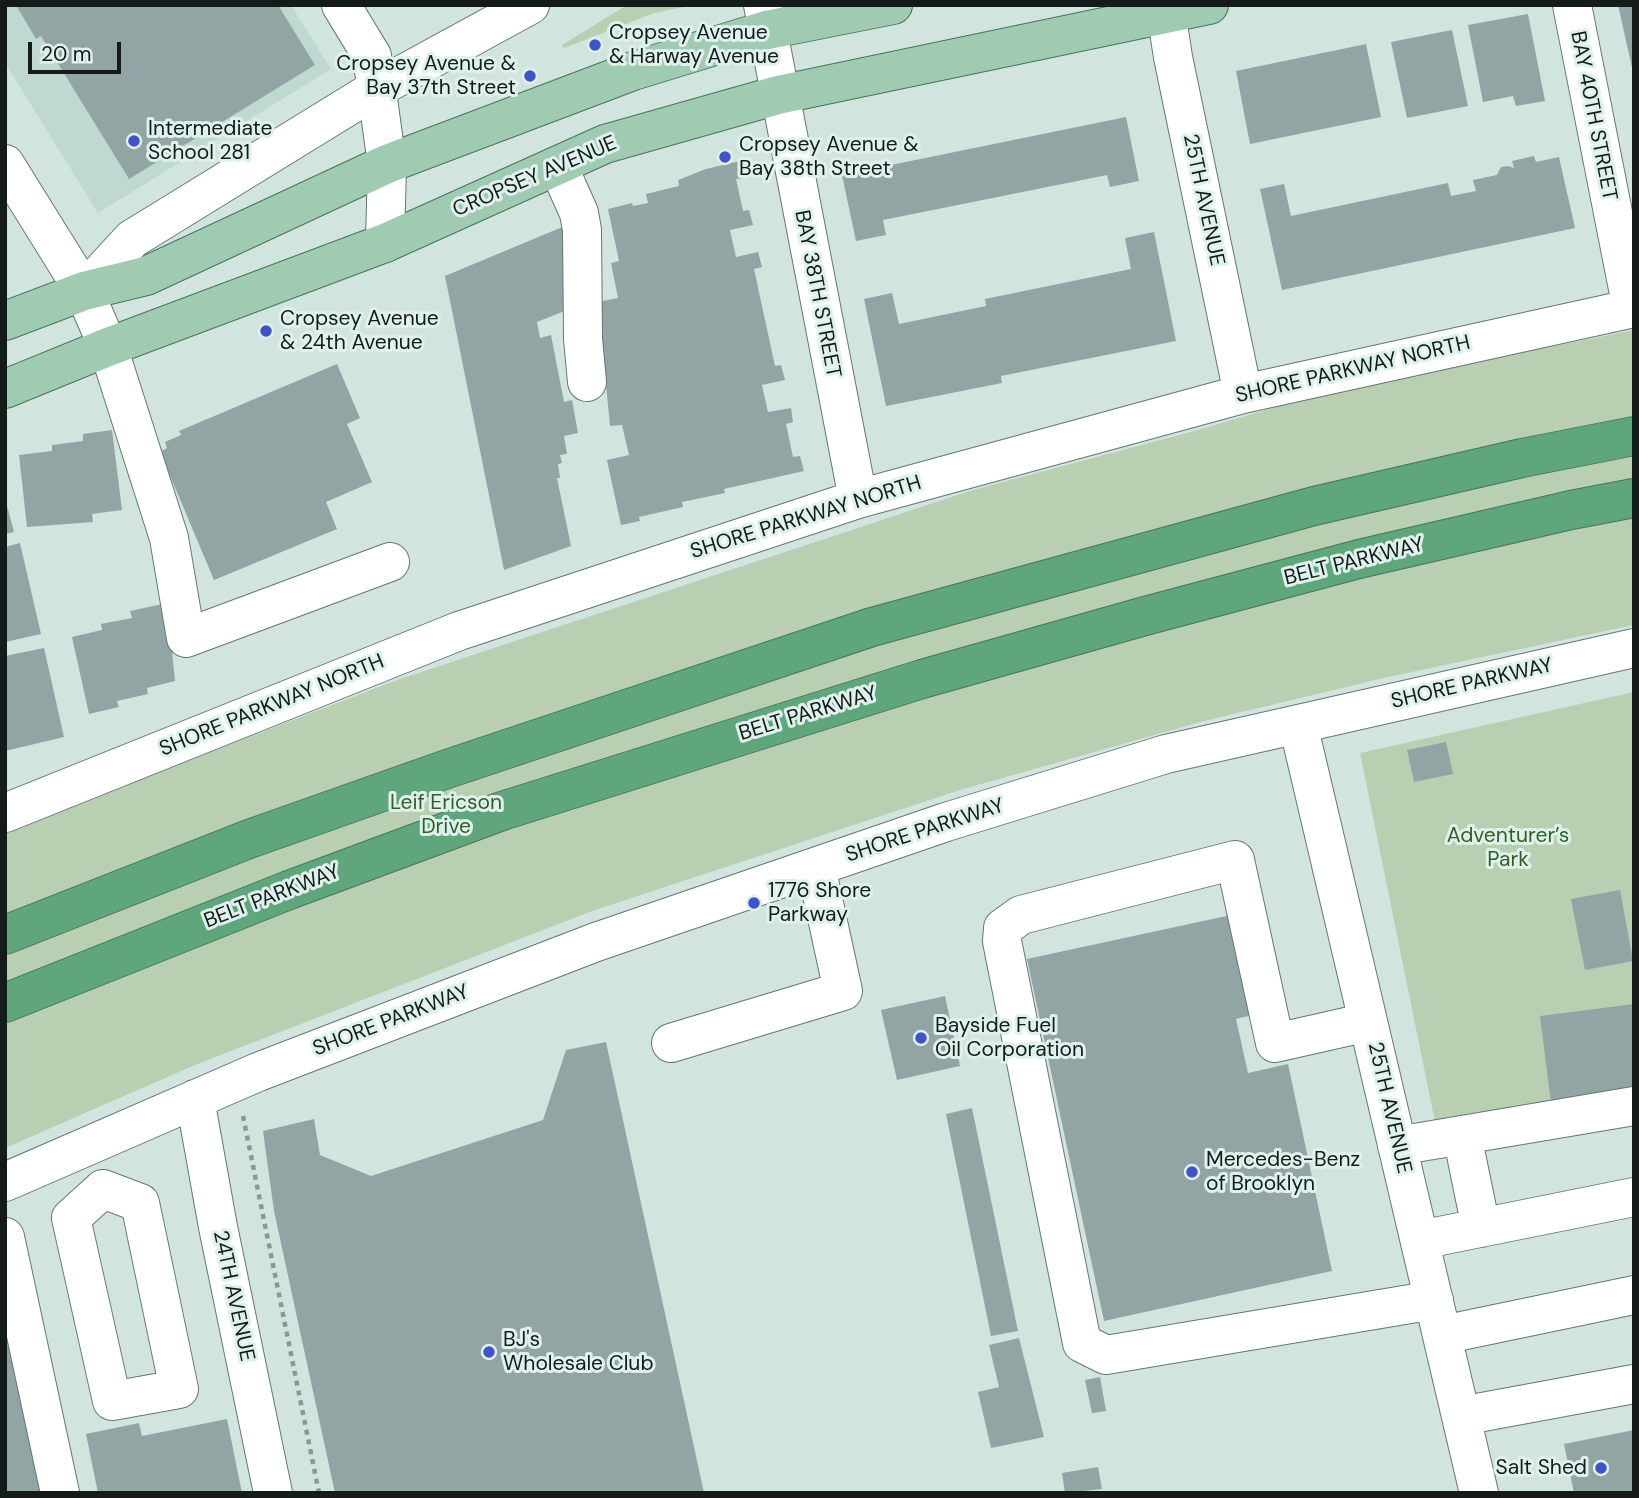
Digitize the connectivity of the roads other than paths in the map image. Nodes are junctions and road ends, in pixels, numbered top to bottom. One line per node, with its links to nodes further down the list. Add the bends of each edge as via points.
1 (341, 5): 8 (street, via 372,56)
2 (530, 5): 8 (street)
3 (893, 5): 7 (main road)
4 (1209, 5): 6 (main road, CROPSEY AVENUE)
5 (1572, 5): 15 (street, BAY 40TH STREET)
6 (1166, 9): 9 (main road, CROPSEY AVENUE); 20 (street, 25TH AVENUE)
7 (765, 18): 9 (street, BAY 38TH STREET); 11 (main road)
8 (376, 89): 11 (street); 14 (street, via 132,239)
9 (778, 95): 12 (main road, CROPSEY AVENUE, via 605,144); 23 (street, BAY 38TH STREET)
10 (5, 164): 14 (street)
11 (387, 164): 13 (street); 14 (main road, via 146,275)
12 (558, 166): 13 (main road, CROPSEY AVENUE); 18 (street, via 582,230)
13 (385, 243): 17 (main road, CROPSEY AVENUE)
14 (84, 291): 16 (main road); 17 (street)
15 (1633, 309): 20 (street, SHORE PARKWAY NORTH)
16 (5, 321)
17 (108, 347): 19 (main road, CROPSEY AVENUE); 24 (street, via 169,538 186,638)
18 (587, 382)
19 (5, 389)
20 (1243, 394): 23 (street, SHORE PARKWAY NORTH)
21 (1634, 436): 29 (highway, via 1314,506 872,627 248,839)
22 (1634, 498): 30 (highway, BELT PARKWAY, via 1359,559 909,683 502,811)
23 (858, 499): 27 (street, SHORE PARKWAY NORTH, via 459,631)
24 (390, 562)
25 (1634, 648): 26 (street, SHORE PARKWAY)
26 (1298, 724): 28 (street, SHORE PARKWAY, via 1166,754); 31 (street, 25TH AVENUE)
27 (5, 813)
28 (816, 867): 32 (street, via 843,991); 33 (street, SHORE PARKWAY, via 596,943)
29 (5, 935)
30 (5, 1003)
31 (1368, 1022): 37 (street, 25TH AVENUE); 45 (street, via 1275,1043 1235,860 1021,915 1003,928 1082,1343 1106,1355)
32 (671, 1043)
33 (195, 1099): 36 (street, SHORE PARKWAY); 49 (street, 24TH AVENUE)
34 (1634, 1106): 35 (street)
35 (1462, 1135): 37 (street); 41 (street)
36 (90, 1145): 38 (street, SHORE PARKWAY); 39 (street)
37 (1397, 1146): 43 (street, 25TH AVENUE)
38 (5, 1182)
39 (103, 1189): 39 (street, via 71,1218 112,1401 179,1389 140,1203)
40 (1634, 1197): 41 (street)
41 (1481, 1228): 43 (street)
42 (5, 1237): 48 (street)
43 (1420, 1240): 45 (street, 25TH AVENUE)
44 (1634, 1295): 45 (street)
45 (1438, 1317): 47 (street, 25TH AVENUE)
46 (1634, 1384): 47 (street)
47 (1461, 1416): 50 (street, 25TH AVENUE)
48 (60, 1493)
49 (273, 1493)
50 (1479, 1493)

